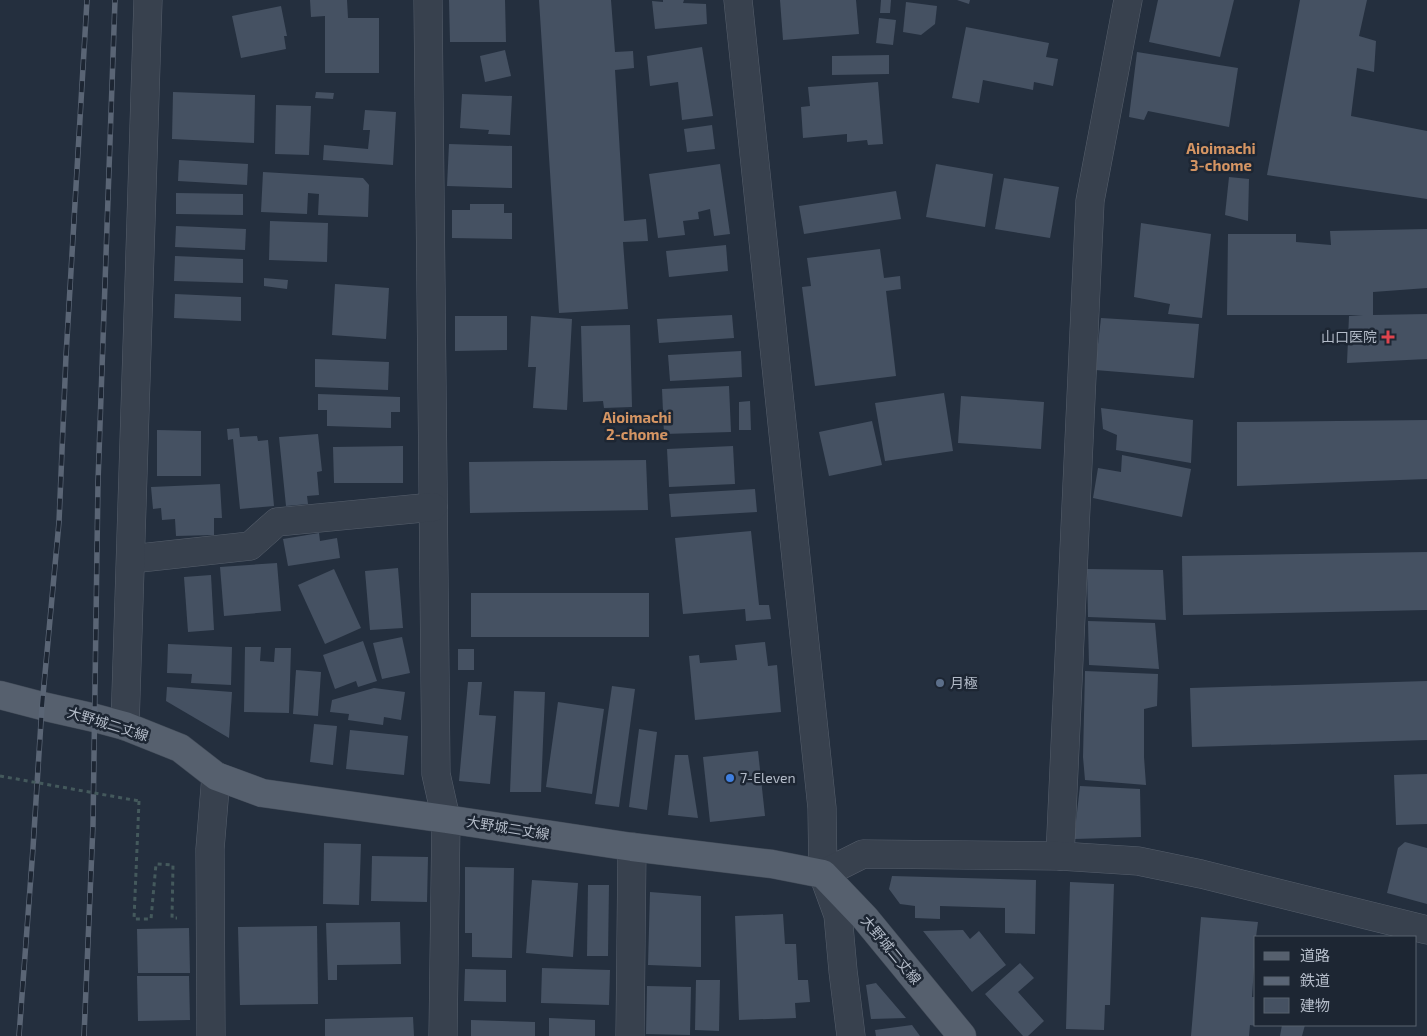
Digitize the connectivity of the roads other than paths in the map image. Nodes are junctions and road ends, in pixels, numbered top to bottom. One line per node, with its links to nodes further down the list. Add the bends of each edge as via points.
1 (148, 0): 6 (street)
2 (428, 0): 5 (street)
3 (738, 0): 13 (street, via 822,808)
4 (1128, 0): 12 (street, via 1090,201)
5 (433, 507): 6 (street, via 277,522 250,546); 10 (street, via 436,774)
6 (130, 559): 8 (street)
7 (0, 695): 8 (main road, 大野城二丈線)
8 (125, 726): 9 (main road, 大野城二丈線, via 180,748)
9 (216, 776): 10 (main road, 大野城二丈線, via 262,793); 15 (street, via 210,849)
10 (446, 819): 11 (main road, 大野城二丈線); 16 (street)
11 (632, 847): 13 (main road, 大野城二丈線, via 772,864); 17 (street)
12 (1060, 856): 13 (street, via 864,854); 14 (street, via 1147,863)
13 (823, 874): 18 (street, via 838,915); 19 (main road, 大野城二丈線, via 883,939)
14 (1427, 930)
15 (211, 1036)
16 (443, 1036)
17 (630, 1036)
18 (850, 1036)
19 (962, 1036)

